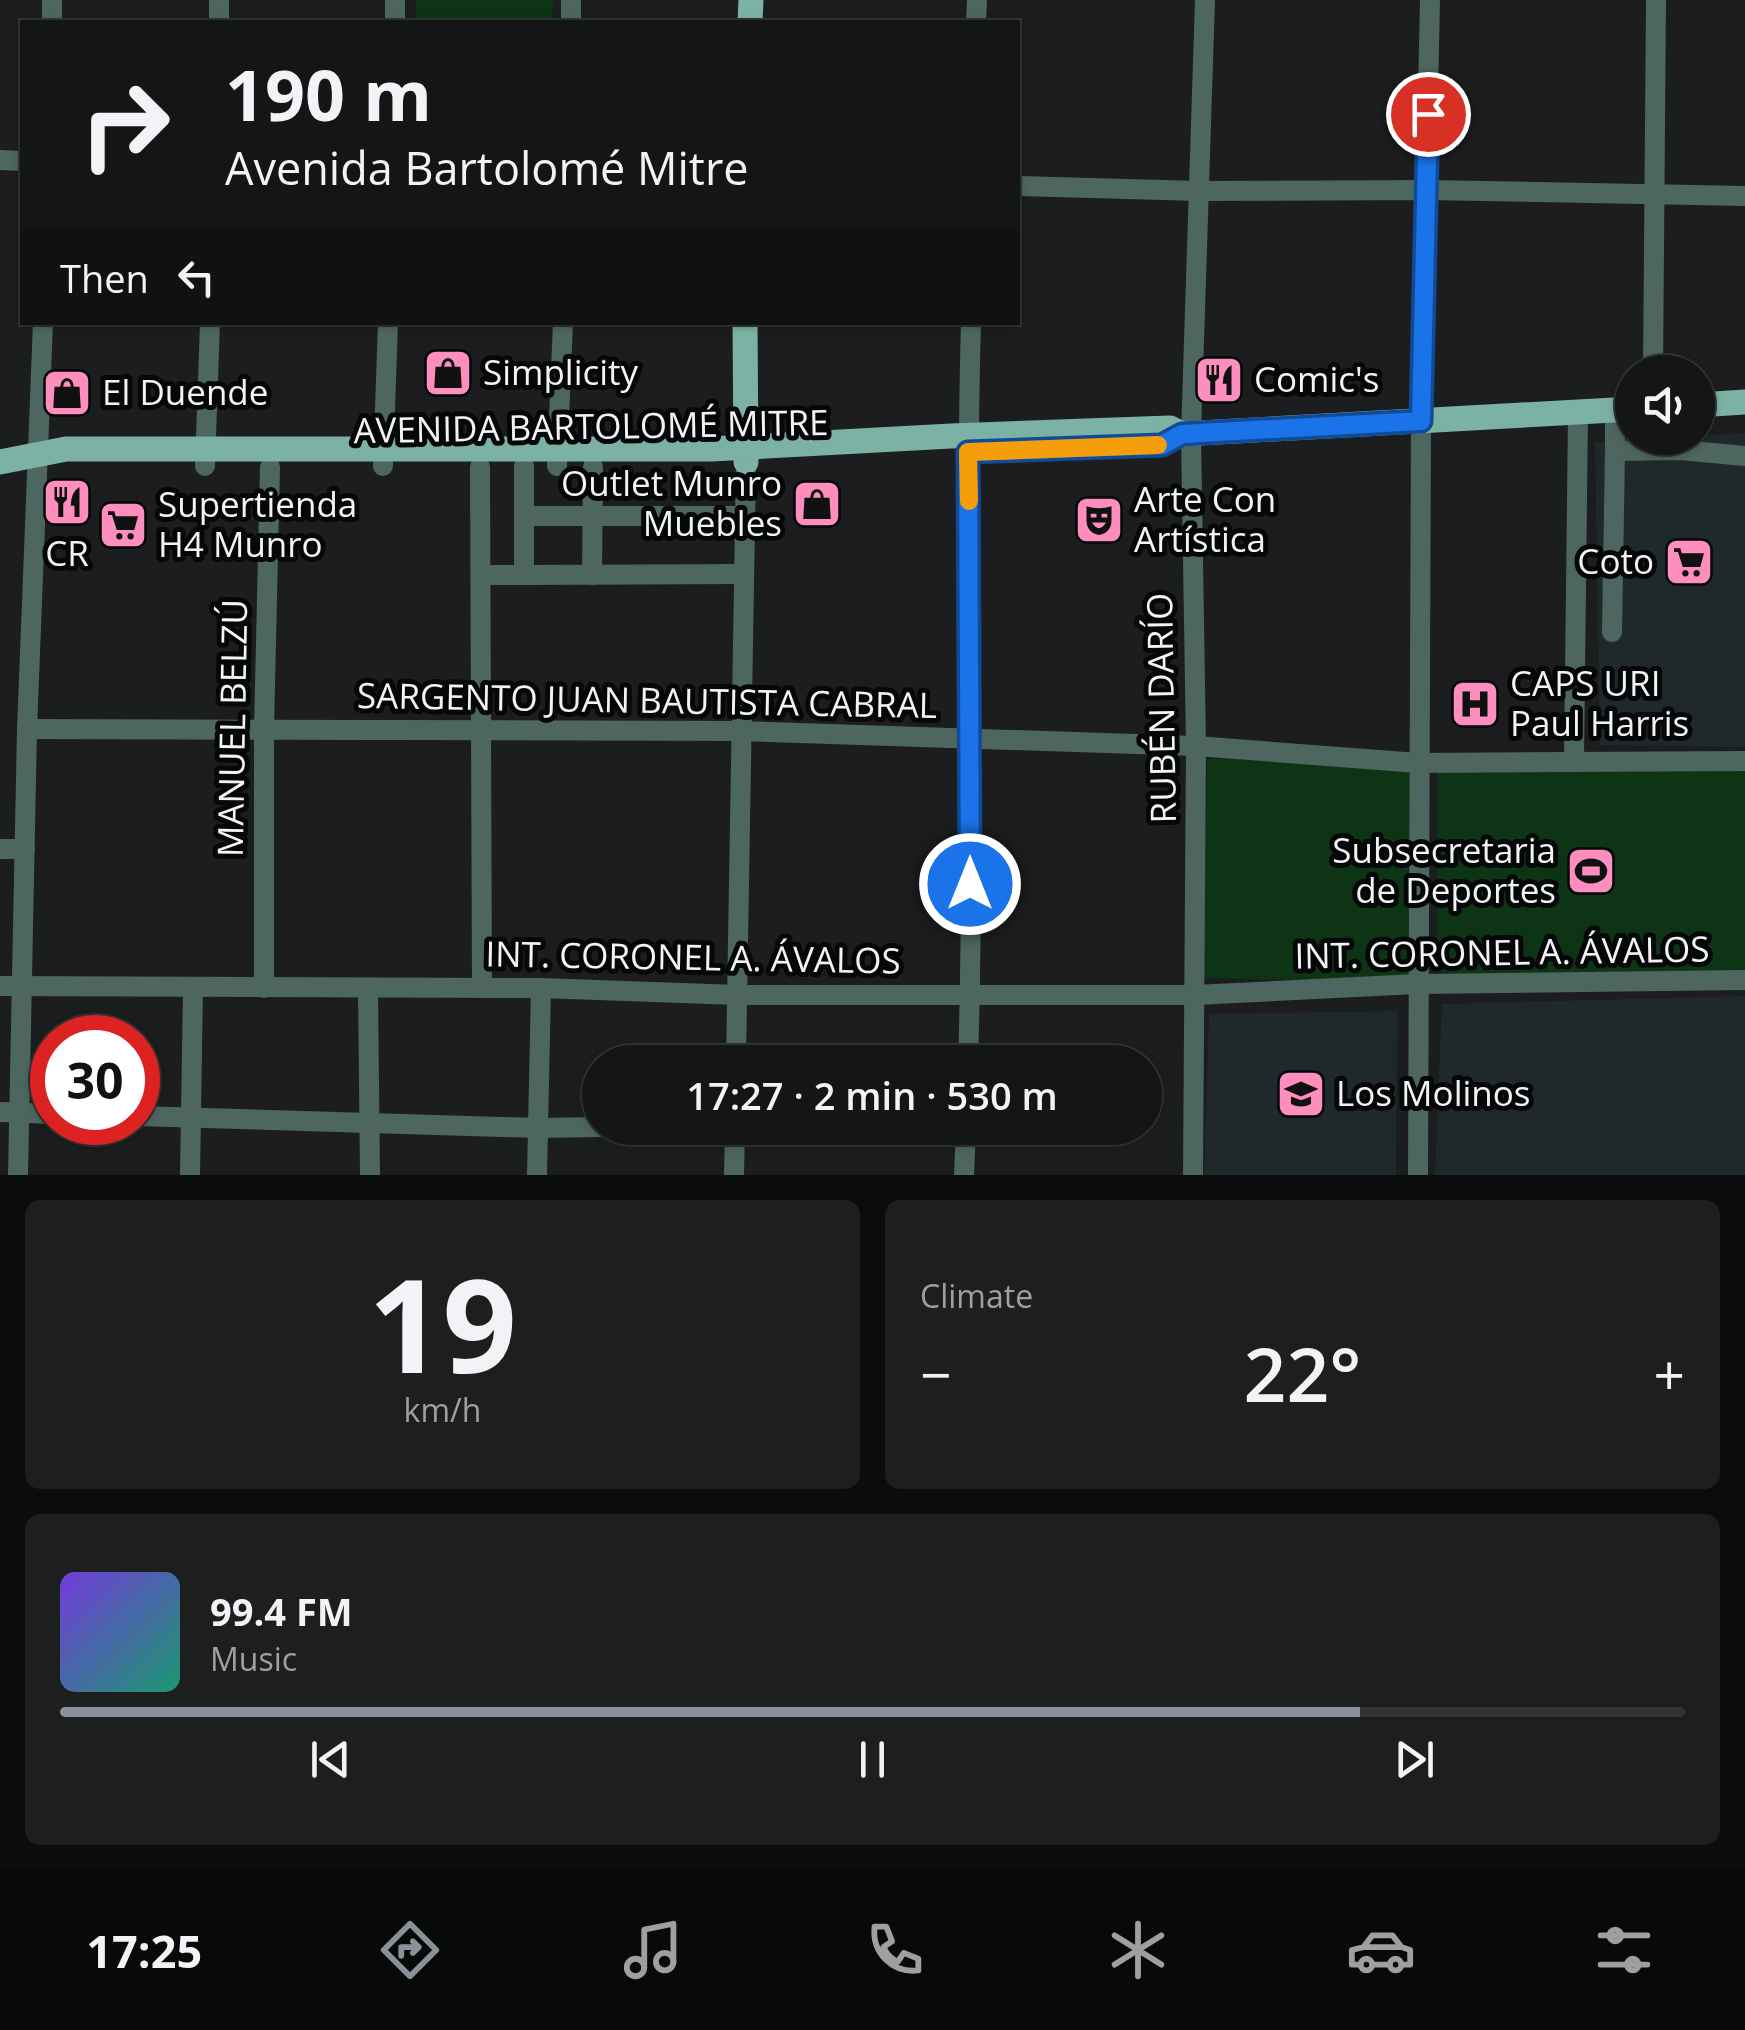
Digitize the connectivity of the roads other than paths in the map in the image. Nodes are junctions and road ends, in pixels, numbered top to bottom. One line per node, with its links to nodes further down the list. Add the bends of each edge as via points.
1 (1205, 0): 6 (street, RUBÉN DARÍO)
2 (1430, 0): 5 (street)
3 (1656, 0): 7 (street)
4 (1020, 186): 6 (street)
5 (1427, 190): 6 (street); 7 (street); 20 (street)
6 (1198, 191): 21 (street, RUBÉN DARÍO)
7 (1653, 196): 8 (street); 15 (street)
8 (1745, 196)
9 (43, 325): 30 (street)
10 (210, 325): 27 (street)
11 (388, 325): 28 (street)
12 (563, 325): 29 (street)
13 (746, 325): 25 (main road)
14 (972, 325): 22 (street)
15 (1653, 355)
16 (1745, 402): 17 (main road)
17 (1715, 404)
18 (1615, 411): 19 (main road, AVENIDA BARTOLOMÉ MITRE)
19 (1578, 413): 20 (main road, AVENIDA BARTOLOMÉ MITRE); 51 (street)
20 (1421, 421): 21 (main road, AVENIDA BARTOLOMÉ MITRE); 53 (street)
21 (1186, 434): 22 (main road, AVENIDA BARTOLOMÉ MITRE, via 1162,445); 50 (street, RUBÉN DARÍO)
22 (968, 444): 25 (main road, AVENIDA BARTOLOMÉ MITRE); 49 (street)
23 (1715, 453): 26 (street)
24 (1616, 455): 44 (street)
25 (746, 456): 29 (main road, AVENIDA BARTOLOMÉ MITRE); 34 (main road, AVENIDA BARTOLOMÉ MITRE); 39 (street)
26 (1745, 456)
27 (206, 458): 28 (main road, AVENIDA BARTOLOMÉ MITRE); 30 (main road, AVENIDA BARTOLOMÉ MITRE, via 67,466); 35 (main road, AVENIDA BARTOLOMÉ MITRE)
28 (384, 458): 29 (main road, AVENIDA BARTOLOMÉ MITRE); 33 (main road, AVENIDA BARTOLOMÉ MITRE); 35 (main road, AVENIDA BARTOLOMÉ MITRE)
29 (557, 458): 32 (main road, AVENIDA BARTOLOMÉ MITRE); 34 (main road, AVENIDA BARTOLOMÉ MITRE)
30 (38, 461): 31 (main road, AVENIDA BARTOLOMÉ MITRE); 36 (main road, AVENIDA BARTOLOMÉ MITRE); 45 (street)
31 (0, 462)
32 (524, 466): 33 (main road, AVENIDA BARTOLOMÉ MITRE); 37 (street)
33 (480, 467): 41 (street)
34 (592, 467): 38 (street)
35 (270, 468): 46 (street, MANUEL BELZÚ)
36 (0, 478)
37 (524, 516): 38 (street); 42 (street)
38 (592, 516): 39 (street); 43 (street)
39 (745, 516): 40 (street)
40 (744, 574): 43 (street); 48 (street)
41 (480, 575): 42 (street); 47 (street)
42 (524, 575): 43 (street)
43 (592, 575)
44 (1612, 632)
45 (27, 729): 46 (street, SARGENTO JUAN BAUTISTA CABRAL); 55 (street)
46 (264, 730): 47 (street, SARGENTO JUAN BAUTISTA CABRAL); 61 (street, MANUEL BELZÚ)
47 (479, 730): 48 (street, SARGENTO JUAN BAUTISTA CABRAL); 62 (street)
48 (740, 731): 49 (street, SARGENTO JUAN BAUTISTA CABRAL); 66 (street)
49 (970, 739): 50 (street, SARGENTO JUAN BAUTISTA CABRAL); 65 (street)
50 (1196, 746): 53 (street, SARGENTO JUAN BAUTISTA CABRAL); 67 (street, RUBÉN DARÍO)
51 (1574, 761): 52 (street, SARGENTO JUAN BAUTISTA CABRAL); 53 (street, SARGENTO JUAN BAUTISTA CABRAL)
52 (1745, 761)
53 (1418, 763): 57 (street)
54 (0, 849): 55 (street)
55 (25, 849): 59 (street)
56 (1745, 980): 57 (street, INT. CORONEL A. ÁVALOS)
57 (1417, 984): 67 (street, INT. CORONEL A. ÁVALOS); 85 (street)
58 (0, 986): 59 (street, INT. CORONEL A. ÁVALOS)
59 (22, 986): 60 (street, INT. CORONEL A. ÁVALOS); 70 (street)
60 (193, 988): 61 (street, INT. CORONEL A. ÁVALOS); 72 (street)
61 (264, 988): 64 (street, INT. CORONEL A. ÁVALOS)
62 (482, 988): 63 (street, INT. CORONEL A. ÁVALOS); 64 (street, INT. CORONEL A. ÁVALOS)
63 (541, 988): 66 (street, INT. CORONEL A. ÁVALOS); 75 (street)
64 (368, 989): 73 (street)
65 (970, 993): 66 (street, INT. CORONEL A. ÁVALOS); 67 (street, INT. CORONEL A. ÁVALOS); 69 (street)
66 (738, 995): 68 (street)
67 (1194, 995): 84 (street, RUBÉN DARÍO)
68 (737, 1045)
69 (968, 1045)
70 (10, 1112): 78 (street)
71 (160, 1116): 72 (street)
72 (191, 1117): 73 (street); 79 (street)
73 (372, 1122): 75 (street); 80 (street)
74 (582, 1127): 75 (street)
75 (538, 1128): 81 (street)
76 (735, 1145): 82 (street)
77 (965, 1145): 83 (street)
78 (18, 1175)
79 (190, 1175)
80 (370, 1175)
81 (537, 1175)
82 (734, 1175)
83 (964, 1175)
84 (1193, 1175)
85 (1418, 1175)

